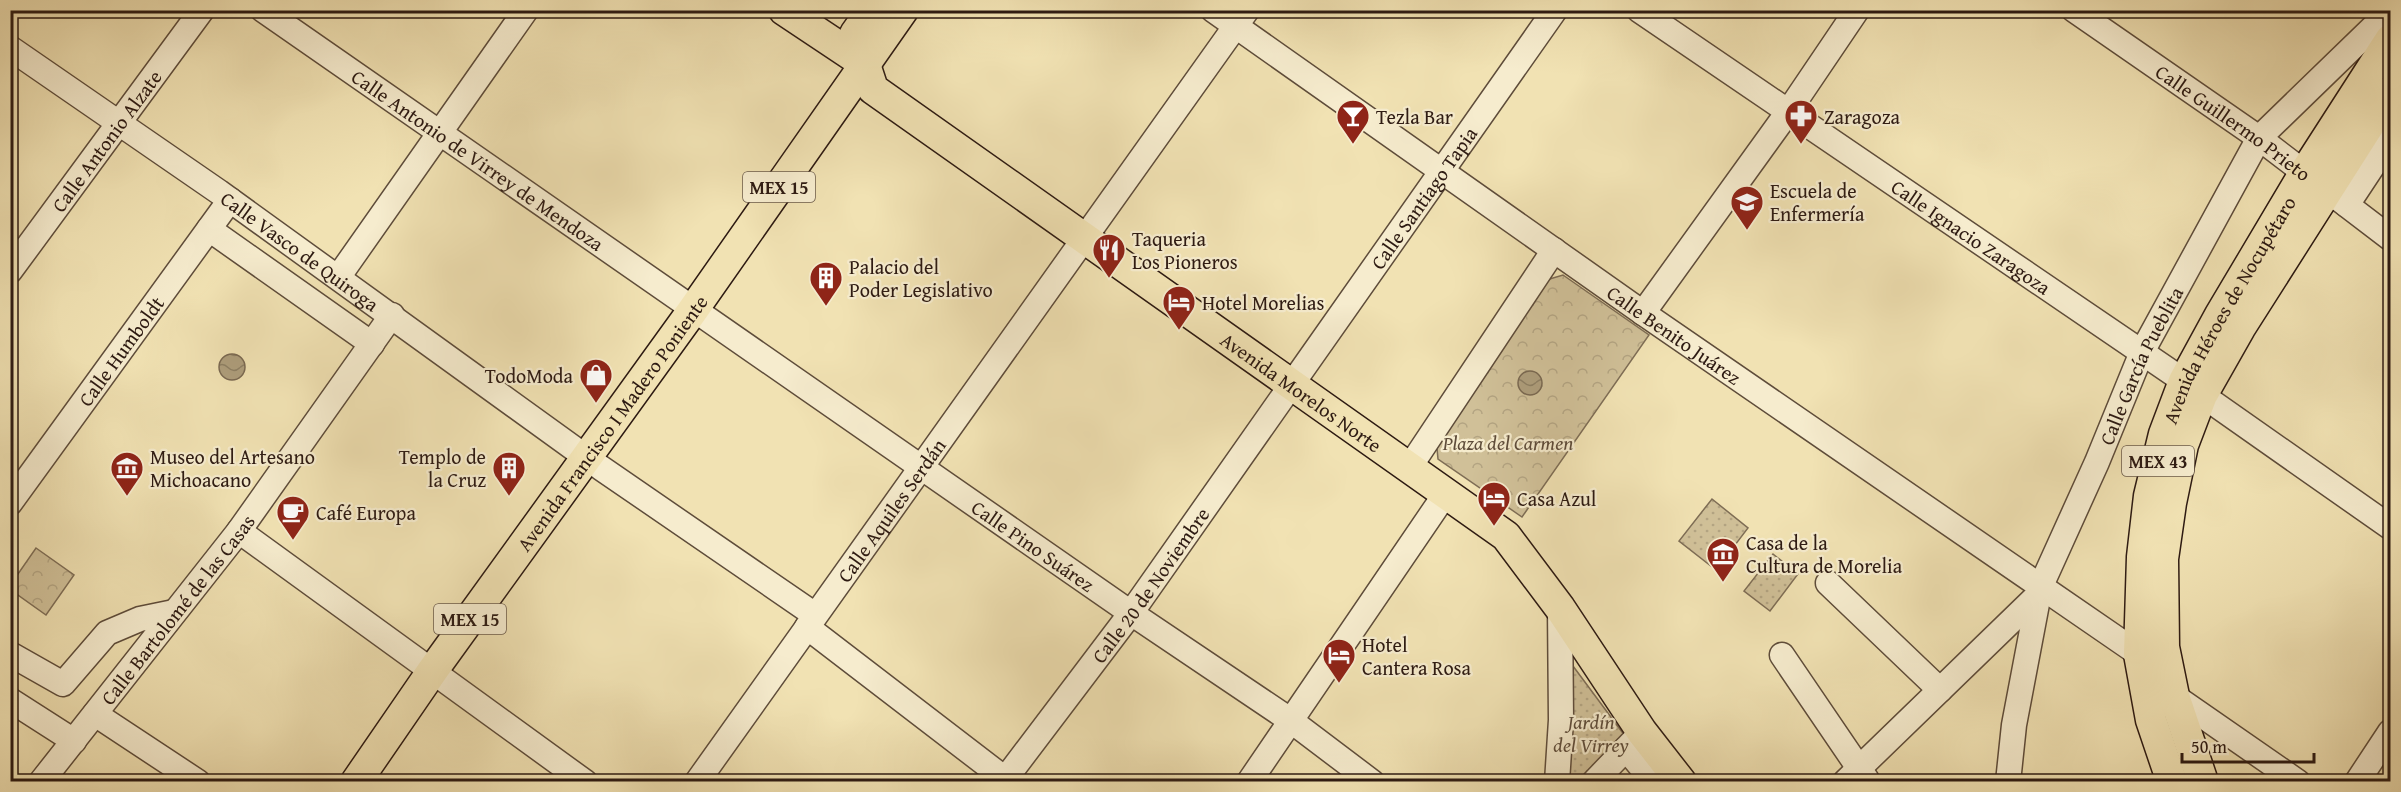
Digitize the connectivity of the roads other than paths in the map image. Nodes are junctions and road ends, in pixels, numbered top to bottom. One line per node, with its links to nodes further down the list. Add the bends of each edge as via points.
1 (202, 10): 19 (street, Calle Antonio Alzate)
2 (263, 10): 20 (street, Calle Antonio de Virrey de Mendoza)
3 (526, 10): 20 (street)
4 (784, 10): 16 (main road)
5 (872, 10): 16 (main road, Avenida Morelos Norte, via 855,34)
6 (903, 10): 16 (main road, MEX 15)
7 (1213, 10): 13 (street, Calle Benito Juárez)
8 (1555, 10): 23 (street, Calle Santiago Tapia)
9 (1639, 10): 18 (street, Calle Ignacio Zaragoza)
10 (1857, 10): 18 (street)
11 (2074, 10): 21 (street, Calle Guillermo Prieto)
12 (2391, 11): 21 (street, Calle García Pueblita)
13 (1241, 19): 23 (street, Calle Benito Juárez); 28 (street, Calle Aquiles Serdán)
14 (2391, 40): 24 (main road, Avenida Héroes de Nocupétaro / MEX 43)
15 (10, 48): 19 (street, Calle Vasco de Quiroga)
16 (865, 64): 28 (main road, Avenida Morelos Norte, via 873,89); 33 (main road, Avenida Francisco I Madero Poniente / MEX 15)
17 (2391, 92): 25 (main road, Avenida Héroes de Nocupétaro / MEX 43)
18 (1788, 112): 34 (street); 37 (street, Calle Ignacio Zaragoza)
19 (119, 122): 26 (street, Calle Vasco de Quiroga); 31 (street, Calle Antonio Alzate)
20 (439, 133): 32 (street); 33 (street, Calle Antonio de Virrey de Mendoza)
21 (2259, 138): 24 (street, Calle Guillermo Prieto); 37 (street, Calle García Pueblita)
22 (2391, 140): 25 (street)
23 (1443, 172): 30 (street, Calle Benito Juárez); 38 (street, Calle Santiago Tapia)
24 (2305, 172): 25 (street, Calle Guillermo Prieto); 39 (main road, Avenida Héroes de Nocupétaro / MEX 43, via 2220,315)
25 (2338, 197): 29 (street, Calle Guillermo Prieto); 39 (main road, Avenida Héroes de Nocupétaro / MEX 43)
26 (230, 200): 27 (street, Calle Humboldt); 32 (street, Calle Vasco de Quiroga)
27 (209, 229): 36 (street, Calle Vasco de Quiroga); 43 (street, Calle Humboldt)
28 (1086, 238): 38 (main road, Avenida Morelos Norte); 41 (street, Calle Aquiles Serdán)
29 (2391, 238)
30 (1554, 250): 34 (street, Calle Benito Juárez); 42 (street)
31 (10, 271)
32 (339, 276): 35 (street, Calle Vasco de Quiroga)
33 (693, 310): 40 (main road, Avenida Francisco I Madero Poniente / MEX 15); 41 (street, Calle Pino Suárez)
34 (1643, 313): 48 (street, Calle Benito Juárez)
35 (392, 315): 36 (street, Calle Bartolomé de las Casas); 40 (street, Calle Vasco de Quiroga)
36 (372, 344): 46 (street, Calle Bartolomé de las Casas)
37 (2142, 352): 39 (street, Calle Ignacio Zaragoza); 48 (street, Calle García Pueblita)
38 (1292, 385): 42 (main road, Avenida Morelos Norte); 51 (street, Calle 20 de Noviembre)
39 (2193, 388): 45 (street, Calle Ignacio Zaragoza); 54 (main road, Avenida Héroes de Nocupétaro / MEX 43, via 2164,435 2149,496 2142,557); 58 (main road, Avenida Héroes de Nocupétaro / MEX 43, via 2163,559 2164,647)
40 (587, 457): 52 (street, Calle Vasco de Quiroga); 56 (main road, Avenida Francisco I Madero Poniente / MEX 15)
41 (921, 468): 51 (street, Calle Pino Suárez); 52 (street, Calle Aquiles Serdán)
42 (1409, 468): 44 (main road, Avenida Morelos Norte)
43 (14, 488)
44 (1446, 493): 49 (main road, Avenida Morelos Norte, via 1506,536); 61 (street)
45 (2391, 527)
46 (239, 531): 50 (street, Calle Bartolomé de las Casas); 56 (street)
47 (1828, 583): 57 (street)
48 (2039, 591): 54 (street, Calle Benito Juárez); 57 (street); 78 (street, Calle García Pueblita, via 2014,725)
49 (1560, 608): 64 (main road, Avenida Morelos Norte); 74 (street)
50 (174, 612): 53 (street, via 107,633 63,684); 60 (street, Calle Bartolomé de las Casas)
51 (1131, 613): 61 (street, Calle Pino Suárez); 66 (street, Calle 20 de Noviembre)
52 (811, 621): 66 (street, Calle Vasco de Quiroga); 71 (street, Calle Aquiles Serdán)
53 (10, 654)
54 (2139, 654): 79 (main road, Avenida Héroes de Nocupétaro / MEX 43, via 2151,720)
55 (1782, 655): 65 (street)
56 (434, 670): 69 (main road, Avenida Francisco I Madero Poniente / MEX 15); 70 (street)
57 (1940, 690): 65 (street)
58 (2174, 696): 80 (main road, Avenida Héroes de Nocupétaro / MEX 43); 81 (street)
59 (10, 700): 63 (street)
60 (95, 714): 63 (street, Calle Bartolomé de las Casas); 68 (street)
61 (1290, 720): 72 (street); 73 (street, Calle Pino Suárez)
62 (2391, 732): 82 (street)
63 (74, 741): 67 (street, Calle Bartolomé de las Casas)
64 (1634, 741): 75 (street); 76 (street); 77 (main road, Avenida Morelos Norte)
65 (1857, 777)
66 (1006, 781)
67 (41, 782)
68 (198, 782)
69 (356, 782)
70 (585, 782)
71 (697, 782)
72 (1249, 782)
73 (1372, 782)
74 (1557, 782)
75 (1594, 782)
76 (1654, 782)
77 (1681, 782)
78 (2008, 782)
79 (2172, 782)
80 (2203, 782)
81 (2298, 782)
82 (2357, 782)

